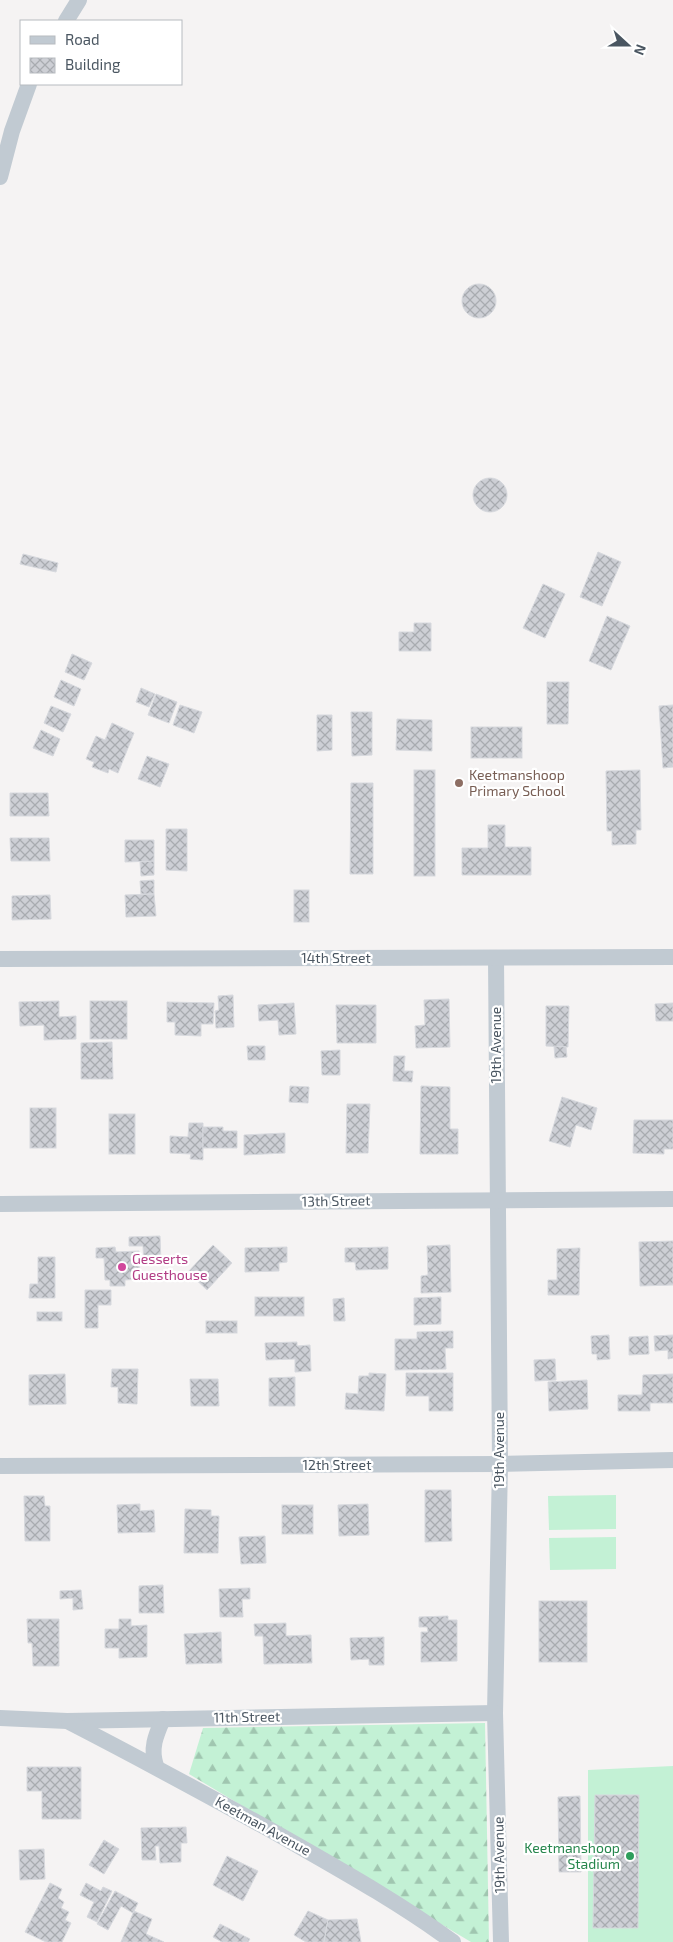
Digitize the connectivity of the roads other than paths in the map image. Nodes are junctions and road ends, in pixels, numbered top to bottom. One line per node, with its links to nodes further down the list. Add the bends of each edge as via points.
1 (79, 0): 2 (street)
2 (67, 20)
3 (29, 85): 4 (street, via 12,130)
4 (0, 177)
5 (673, 957): 6 (street, 14th Street)
6 (496, 958): 7 (street, 14th Street); 8 (street, 19th Avenue)
7 (0, 959)
8 (497, 1199): 9 (street, 13th Street); 10 (street, 13th Street); 12 (street, 19th Avenue)
9 (673, 1199)
10 (0, 1204)
11 (673, 1460): 12 (street, 12th Street)
12 (500, 1464): 13 (street, 12th Street); 14 (street, 19th Avenue)
13 (0, 1466)
14 (495, 1713): 16 (street, 11th Street); 20 (street, 19th Avenue)
15 (0, 1718): 17 (street, 11th Street)
16 (164, 1719): 17 (street, 11th Street); 18 (street, via 153,1745)
17 (67, 1721): 18 (street, Keetman Avenue)
18 (156, 1766): 19 (street, Keetman Avenue, via 376,1889)
19 (453, 1942)
20 (501, 1942)

